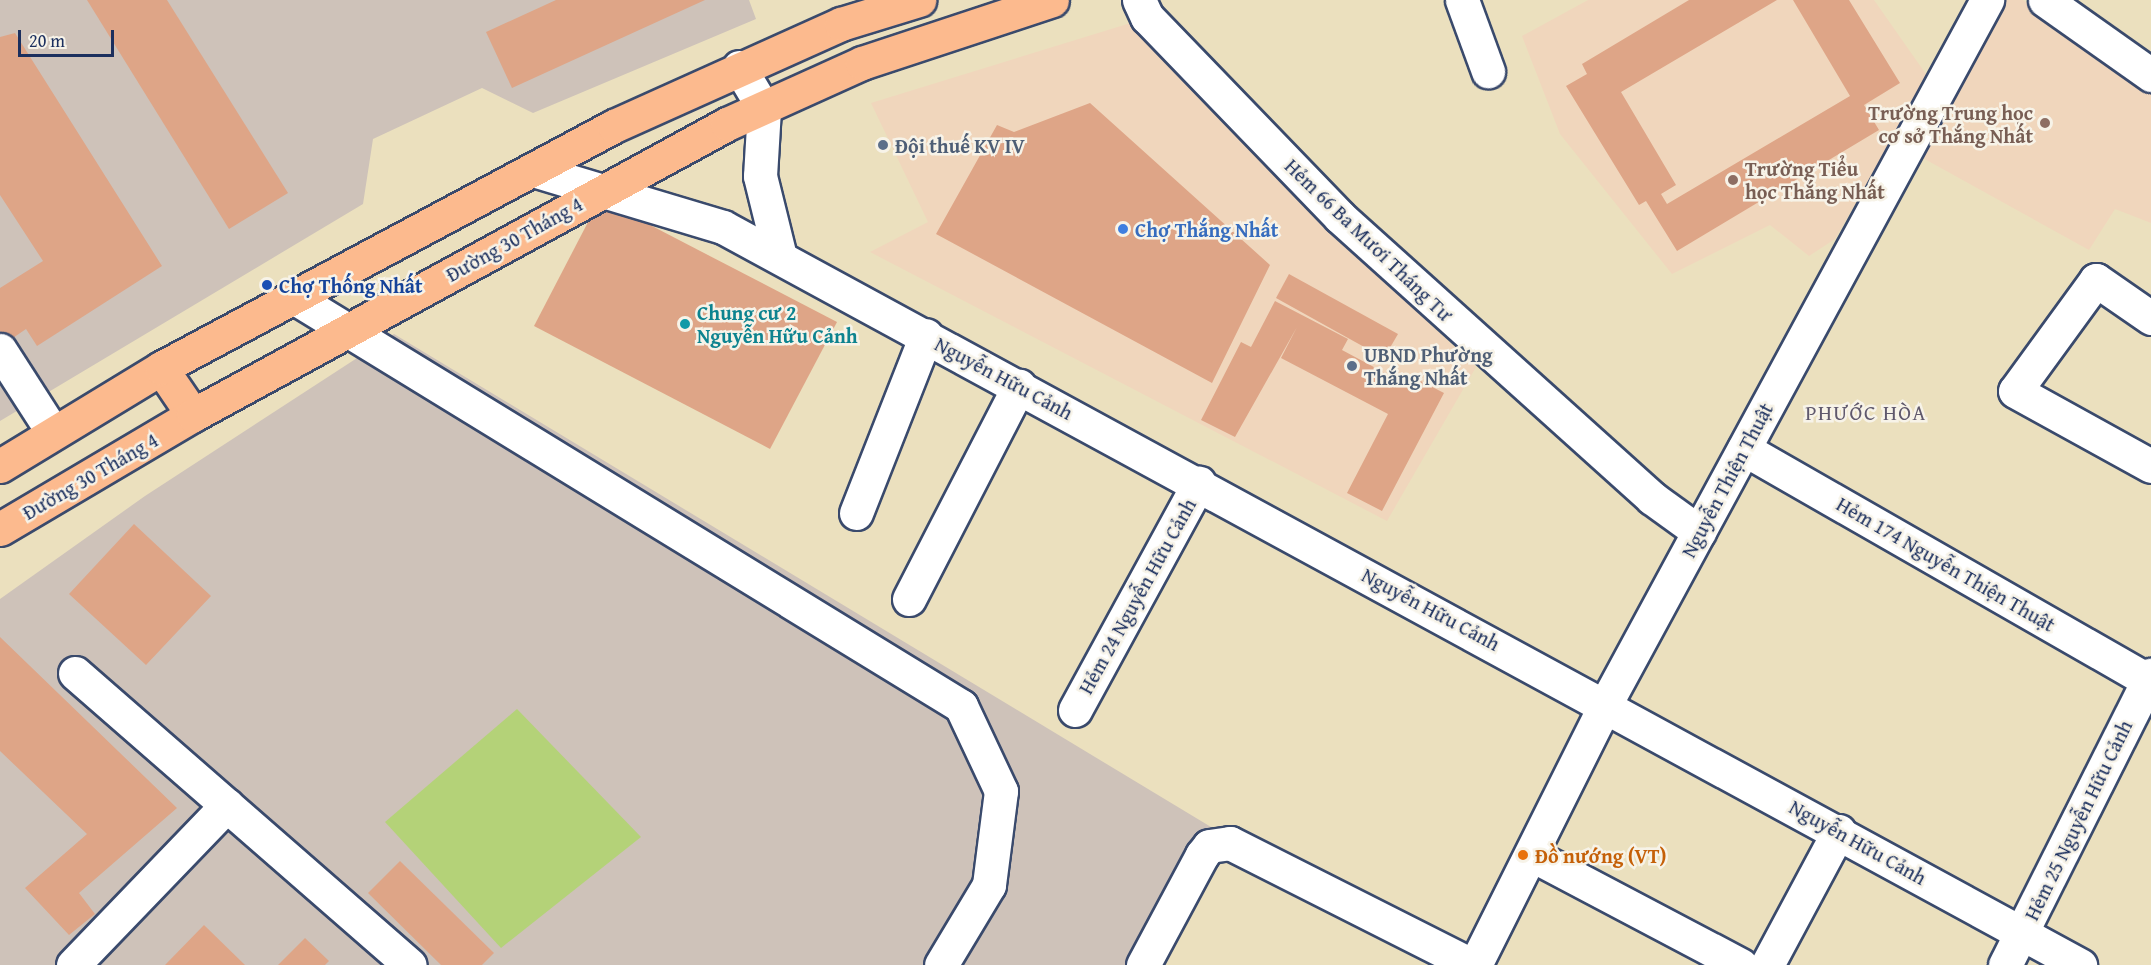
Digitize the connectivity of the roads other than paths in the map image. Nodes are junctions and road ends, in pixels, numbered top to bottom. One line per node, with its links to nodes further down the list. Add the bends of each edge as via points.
1 (919, 0): 7 (main road, via 841,24)
2 (1052, 0): 10 (main road, Đường 30 Tháng 4, via 862,63)
3 (1139, 0): 29 (street, Hẻm 66 Ba Mươi Tháng Tư, via 1147,17 1341,217 1652,498)
4 (1462, 0): 8 (street)
5 (1987, 0): 23 (street, Nguyễn Thiện Thuật)
6 (2045, 0): 9 (street)
7 (740, 67): 10 (street); 11 (main road)
8 (1488, 71)
9 (2151, 75)
10 (764, 109): 12 (main road, Đường 30 Tháng 4); 13 (street, via 760,176)
11 (533, 170): 12 (street, Nguyễn Hữu Cảnh); 14 (main road)
12 (604, 189): 13 (street, Nguyễn Hữu Cảnh, via 723,227); 16 (main road, Đường 30 Tháng 4)
13 (780, 257): 17 (street, Nguyễn Hữu Cảnh)
14 (295, 298): 16 (street); 19 (main road)
15 (2151, 318): 25 (street, via 2096,280 2015,391)
16 (348, 330): 21 (main road, Đường 30 Tháng 4); 41 (street, via 961,706 1001,791 989,885)
17 (926, 335): 20 (street, Nguyễn Hữu Cảnh); 27 (street)
18 (0, 350): 22 (street)
19 (161, 368): 21 (main road); 22 (main road)
20 (1019, 386): 26 (street, Nguyễn Hữu Cảnh); 30 (street)
21 (193, 415): 28 (main road, Đường 30 Tháng 4)
22 (52, 430): 24 (main road)
23 (1744, 449): 29 (street, Nguyễn Thiện Thuật); 32 (street, Hẻm 174 Nguyễn Thiện Thuật)
24 (0, 466)
25 (2151, 466)
26 (1199, 483): 33 (street, Nguyễn Hữu Cảnh); 34 (street, Hẻm 24 Nguyễn Hữu Cảnh)
27 (856, 513)
28 (0, 529)
29 (1699, 532): 33 (street, Nguyễn Thiện Thuật)
30 (909, 599)
31 (75, 673): 35 (street)
32 (2149, 677): 38 (street, Hẻm 25 Nguyễn Hữu Cảnh)
33 (1606, 703): 36 (street, Nguyễn Hữu Cảnh); 37 (street, Nguyễn Thiện Thuật)
34 (1076, 710)
35 (226, 805): 39 (street); 40 (street)
36 (1839, 831): 38 (street, Nguyễn Hữu Cảnh); 45 (street)
37 (1532, 855): 43 (street, Nguyễn Thiện Thuật); 44 (street)
38 (2022, 934): 46 (street, Hẻm 25 Nguyễn Hữu Cảnh); 47 (street, Nguyễn Hữu Cảnh)
39 (73, 965)
40 (410, 965)
41 (942, 965)
42 (1143, 965): 43 (street, via 1202,855 1209,846 1230,843)
43 (1474, 965)
44 (1741, 965)
45 (1767, 965)
46 (2006, 965)
47 (2080, 965)

